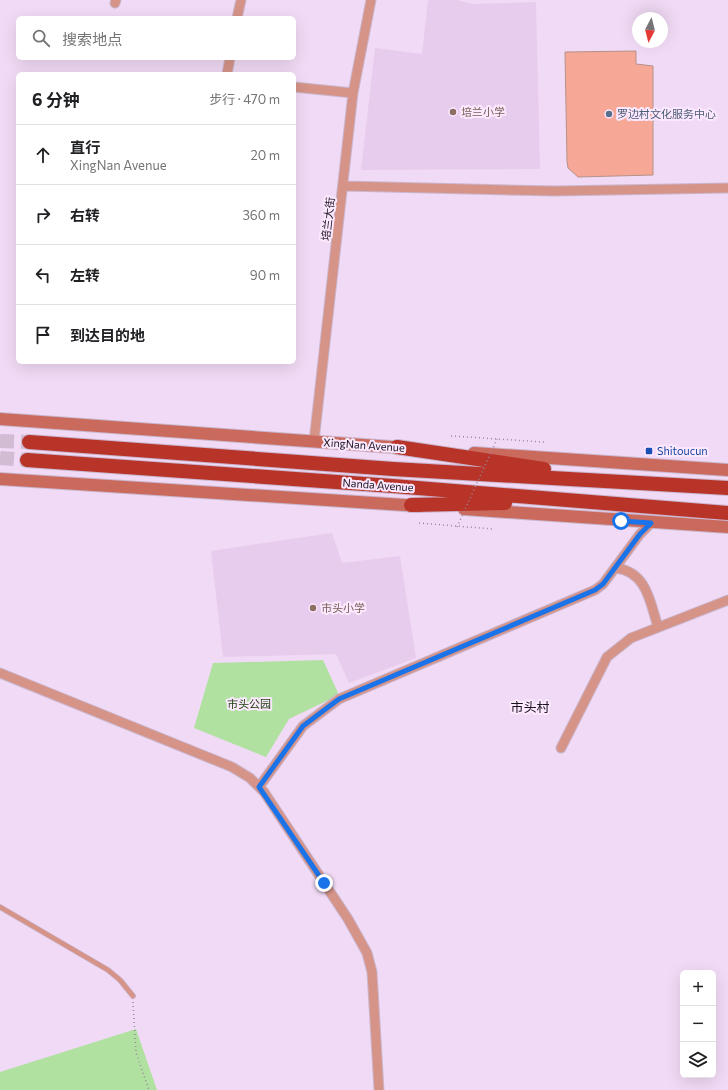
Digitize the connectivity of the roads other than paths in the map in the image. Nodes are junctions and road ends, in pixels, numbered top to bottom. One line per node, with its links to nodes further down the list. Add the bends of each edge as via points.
1 (241, 0): 3 (street)
2 (371, 0): 7 (street, 培兰大街)
3 (238, 16)
4 (230, 60): 5 (street)
5 (227, 72)
6 (296, 88): 7 (street)
7 (354, 93): 8 (street, 培兰大街)
8 (344, 186): 9 (street, via 556,191); 11 (street, 培兰大街)
9 (728, 188)
10 (0, 419): 11 (main road, XingNan Avenue)
11 (314, 441): 13 (main road, XingNan Avenue)
12 (28, 442): 17 (highway, Nanda Avenue, via 385,468)
13 (397, 447): 15 (main road, XingNan Avenue); 17 (highway)
14 (27, 460): 19 (highway, Nanda Avenue)
15 (728, 470)
16 (0, 478): 20 (main road)
17 (630, 482): 18 (highway, Nanda Avenue)
18 (728, 488)
19 (578, 501): 20 (highway); 21 (highway, Nanda Avenue)
20 (412, 505): 22 (main road)
21 (722, 512)
22 (651, 523): 23 (main road); 24 (street)
23 (728, 527)
24 (616, 568): 26 (street, via 625,569 636,575 646,589); 29 (street, via 603,584 584,596 339,699 303,726)
25 (728, 600): 26 (street)
26 (658, 627): 28 (street, via 631,638 607,657)
27 (0, 673): 29 (street, via 232,767)
28 (561, 748)
29 (259, 787): 32 (street, via 348,919 367,953 372,972)
30 (0, 907): 31 (lane, via 108,970)
31 (133, 996)
32 (379, 1090)

